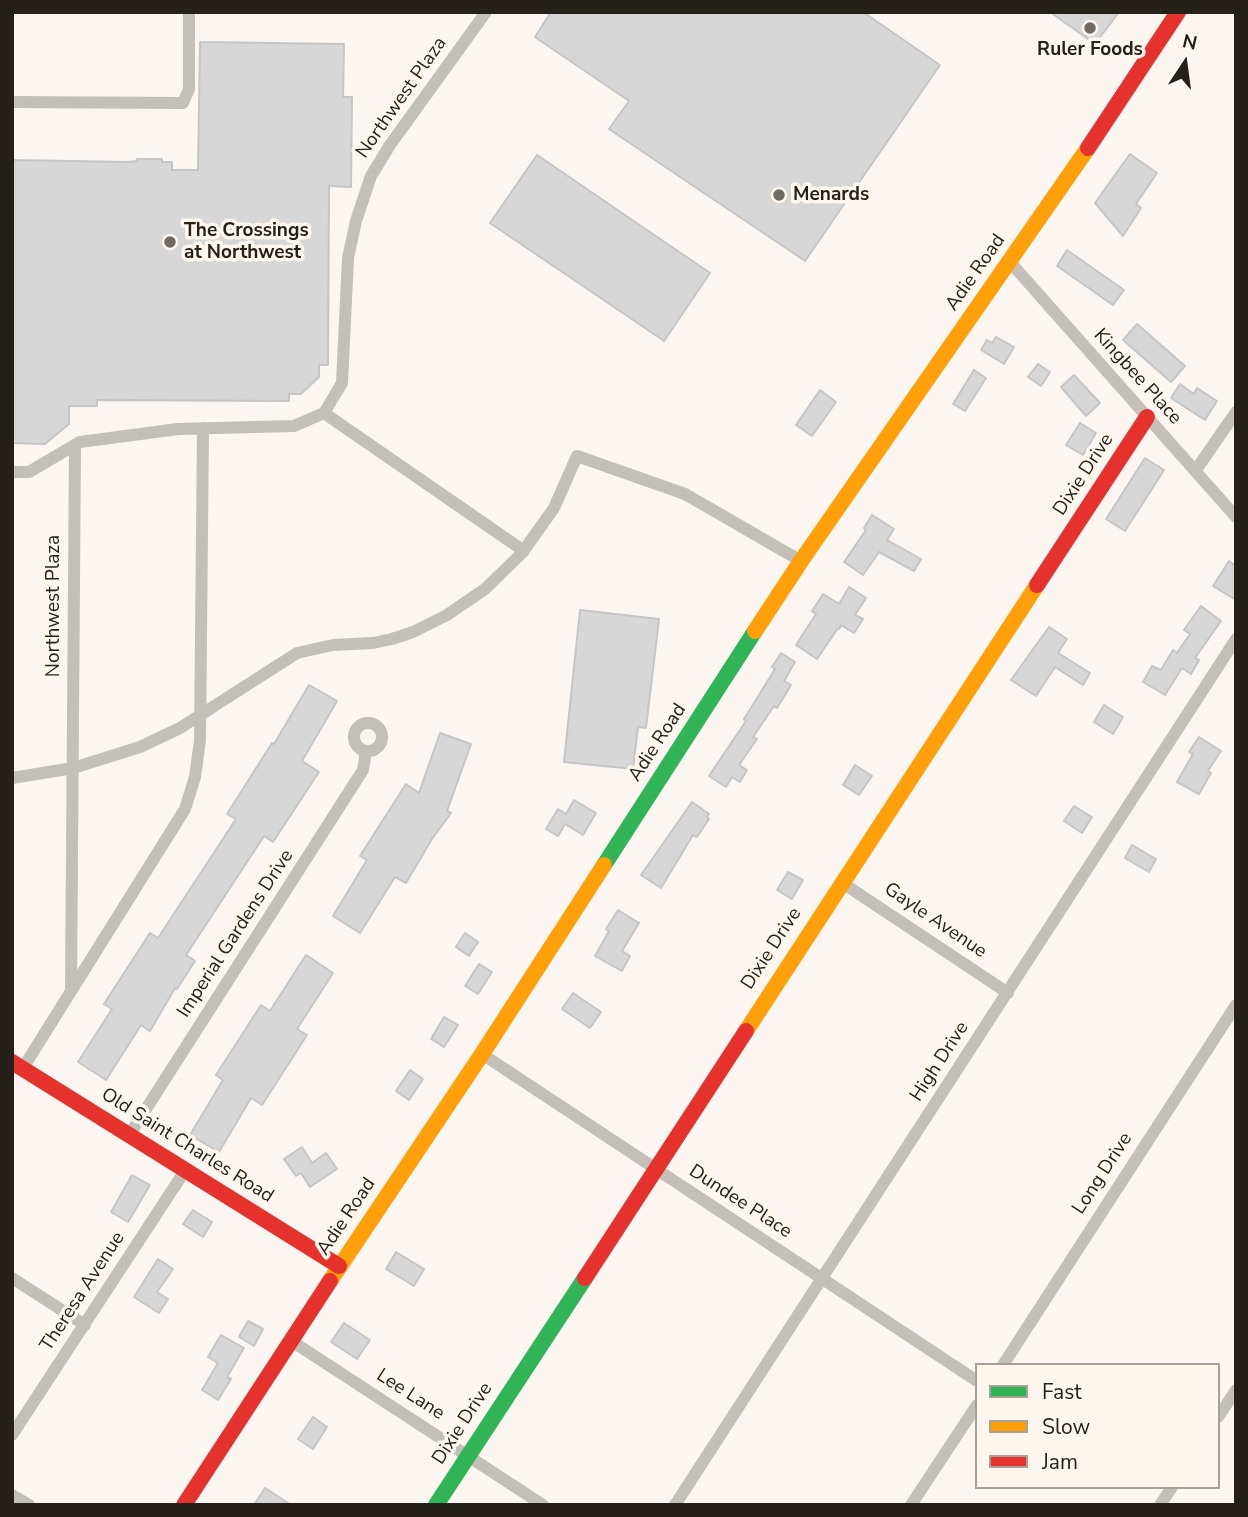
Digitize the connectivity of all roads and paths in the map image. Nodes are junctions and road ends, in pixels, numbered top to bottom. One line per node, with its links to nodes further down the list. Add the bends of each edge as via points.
1 (189, 12): 4 (street, via 189,89 183,103)
2 (486, 12): 7 (street, Northwest Plaza, via 371,176 348,258 342,383)
3 (1178, 12): 5 (street, Adie Road)
4 (12, 103)
5 (1010, 262): 8 (street, Kingbee Place); 15 (street, Adie Road)
6 (1236, 412): 11 (street)
7 (324, 413): 9 (street, via 294,426); 14 (street)
8 (1147, 417): 11 (street, Kingbee Place); 21 (street, Dixie Drive)
9 (203, 428): 10 (street); 17 (street)
10 (75, 444): 12 (street, via 29,472); 19 (street, Northwest Plaza)
11 (1196, 470): 13 (street, Kingbee Place)
12 (12, 472)
13 (1236, 517)
14 (524, 551): 15 (street, via 554,508 577,456 685,494); 17 (street, via 485,589 447,615 392,639 297,653)
15 (801, 561): 25 (street, Adie Road)
16 (1236, 639): 23 (street, High Drive)
17 (201, 715): 19 (street, via 140,747); 22 (street, via 195,777 185,809)
18 (366, 751): 27 (street, Imperial Gardens Drive, via 363,770)
19 (73, 768): 20 (street); 22 (street, Northwest Plaza)
20 (12, 778)
21 (841, 882): 23 (street, Gayle Avenue); 29 (street, Dixie Drive)
22 (71, 990): 26 (street)
23 (1008, 993): 32 (street, High Drive)
24 (1236, 1005): 35 (street, Long Drive)
25 (482, 1054): 29 (street, Dundee Place); 30 (street, Adie Road)
26 (18, 1065): 27 (street, Old Saint Charles Road)
27 (130, 1134): 28 (street, Old Saint Charles Road)
28 (186, 1169): 30 (street, Old Saint Charles Road); 33 (street, Theresa Avenue)
29 (654, 1169): 32 (street, Dundee Place); 41 (street, Dixie Drive)
30 (339, 1266): 34 (street, Adie Road)
31 (12, 1278): 33 (street)
32 (822, 1279): 36 (street, Dundee Place); 48 (street, High Drive)
33 (85, 1325): 40 (street, Theresa Avenue)
34 (290, 1340): 41 (street, Lee Lane); 45 (street, Adie Road)
35 (1004, 1363)
36 (975, 1380)
37 (1236, 1390): 39 (street)
38 (975, 1408): 49 (street)
39 (1220, 1414)
40 (12, 1435)
41 (468, 1455): 46 (street, Dixie Drive); 47 (street, Lee Lane)
42 (1171, 1489): 50 (street)
43 (12, 1495): 44 (street)
44 (29, 1505)
45 (184, 1505)
46 (436, 1505)
47 (543, 1505)
48 (675, 1505)
49 (911, 1505)
50 (1160, 1505)

